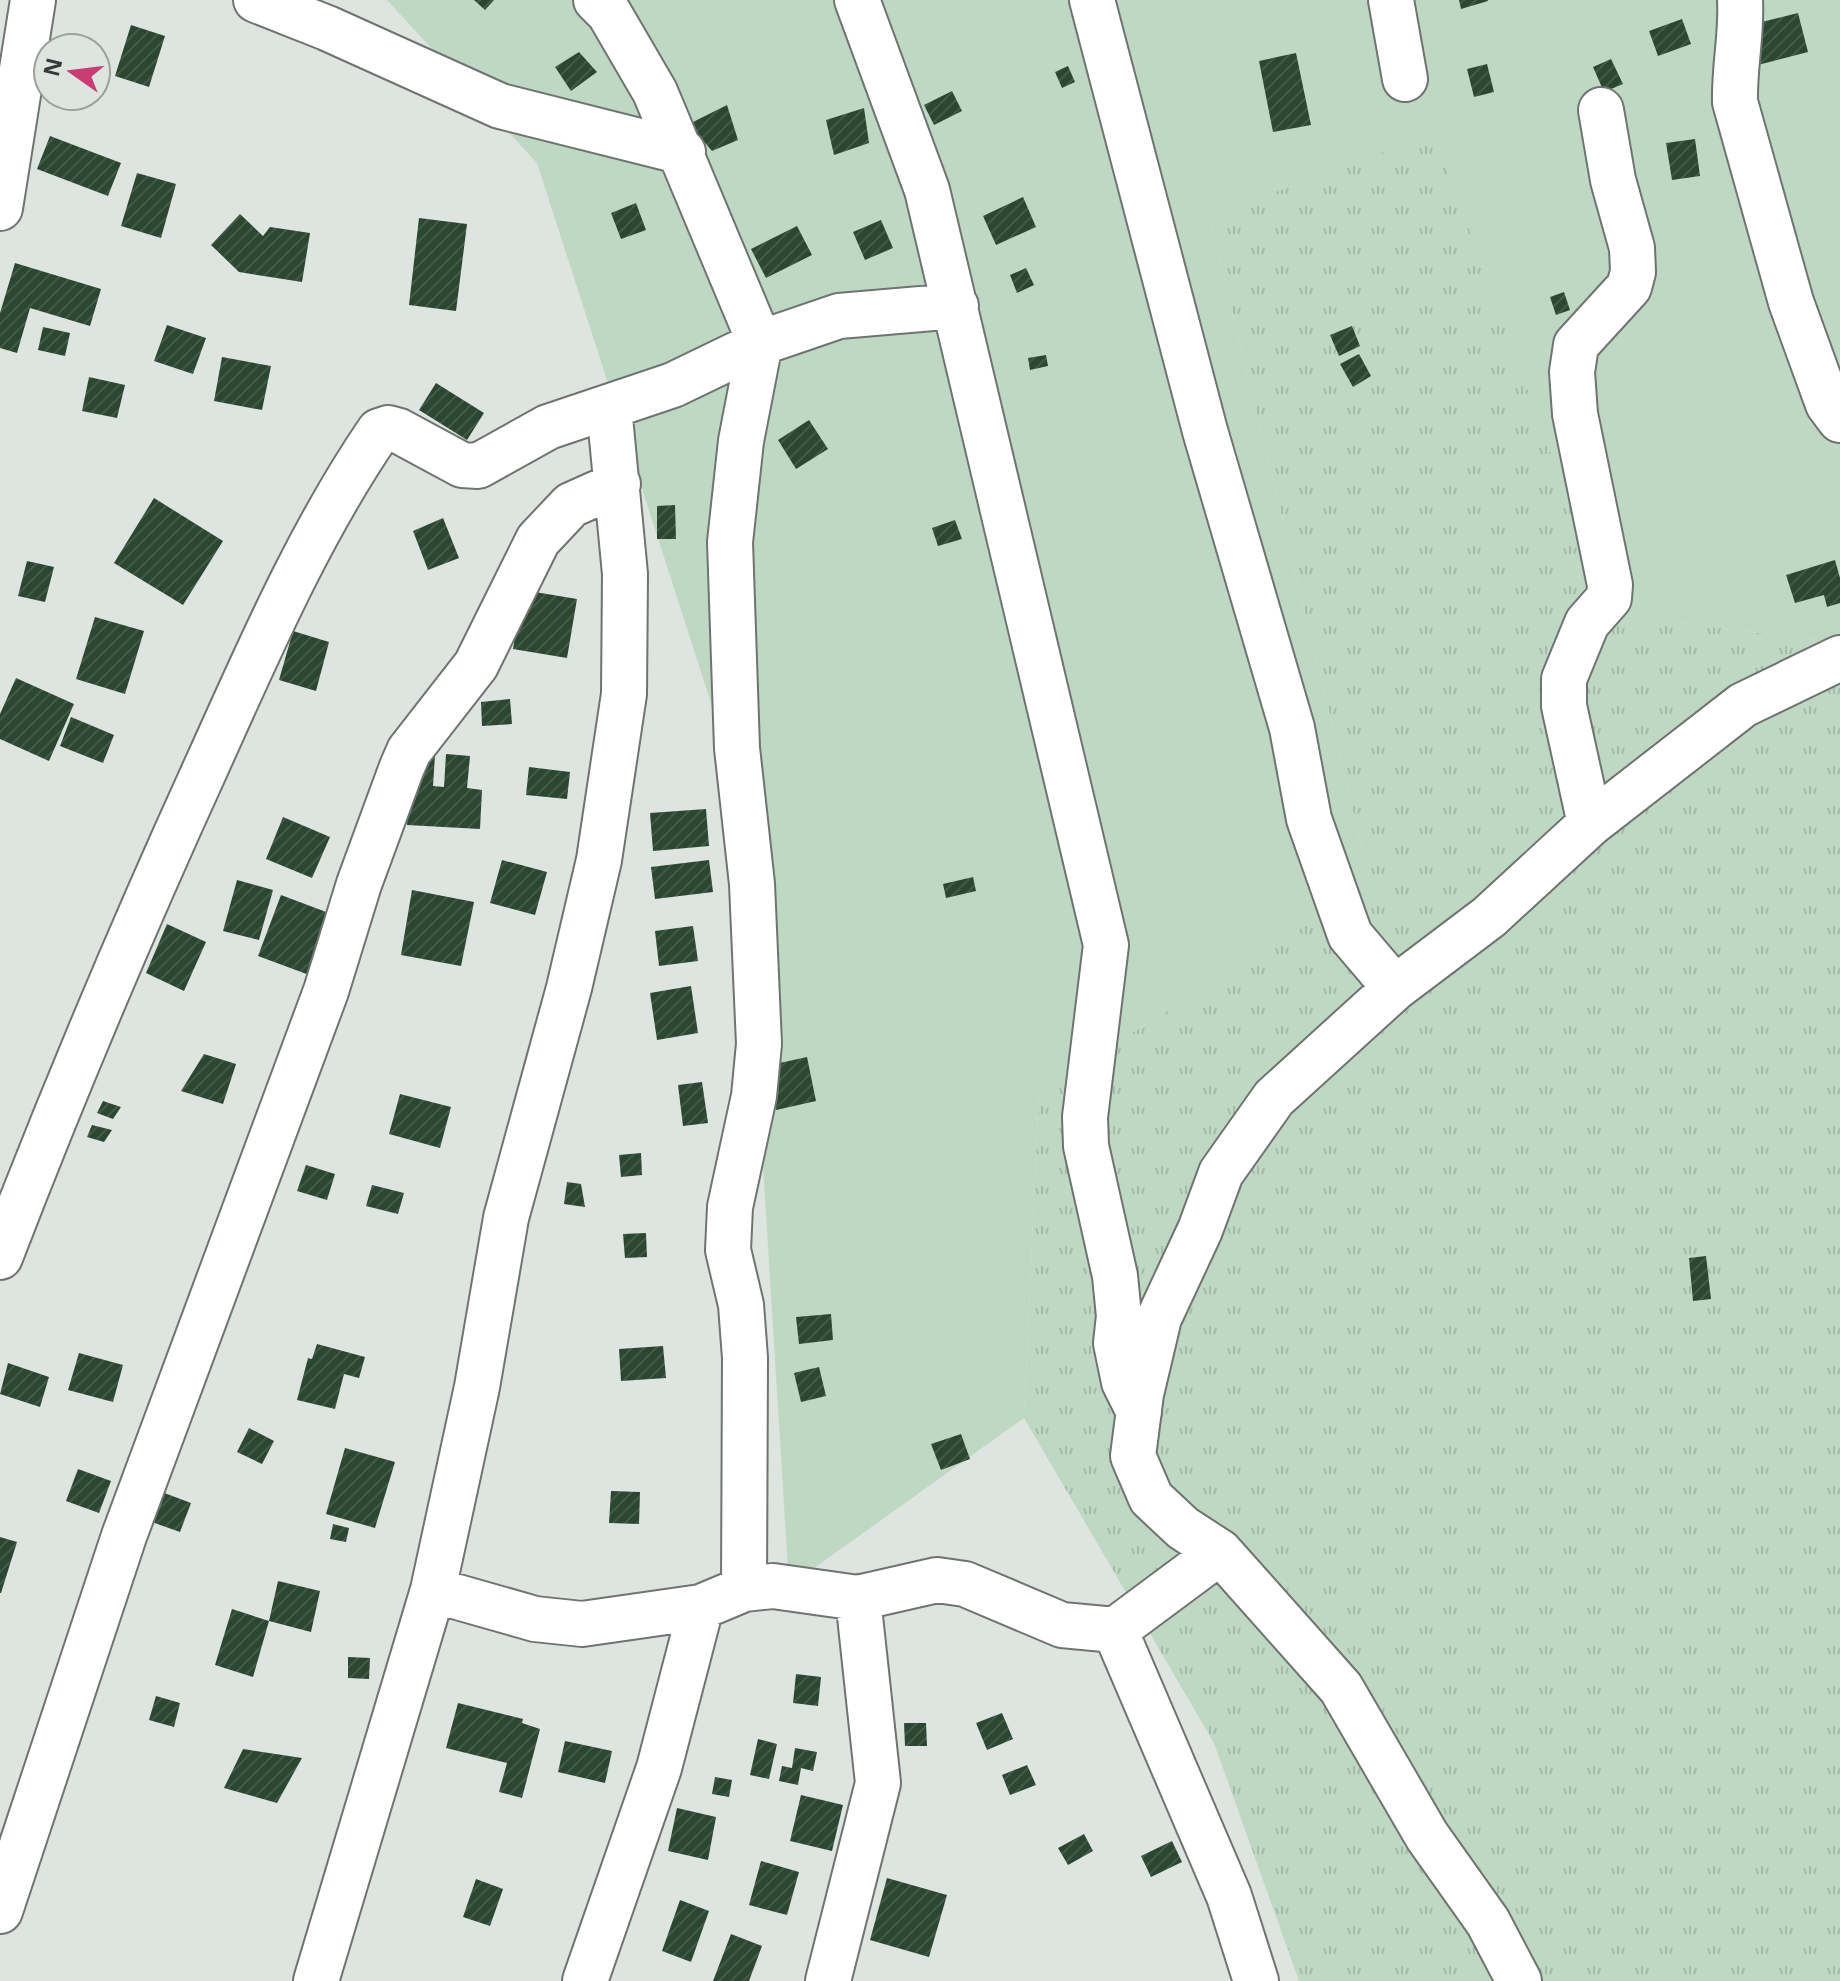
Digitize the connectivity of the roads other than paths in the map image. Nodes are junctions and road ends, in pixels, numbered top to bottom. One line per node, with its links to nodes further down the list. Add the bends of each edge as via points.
1 (33, 0): 11 (street)
2 (256, 0): 10 (street, via 500,106)
3 (596, 0): 10 (street, via 655,92)
4 (857, 0): 12 (street, via 927,190)
5 (1092, 0): 19 (street, via 1205,431 1292,728 1309,819 1350,935)
6 (1391, 0): 8 (street)
7 (1737, 12): 15 (street, via 1735,102 1791,302 1828,404)
8 (1405, 79)
9 (1601, 110): 18 (street, via 1633,272 1629,287 1576,345 1572,372 1575,414 1610,585 1609,598 1587,623 1564,679 1564,706)
10 (683, 152): 13 (street)
11 (0, 208)
12 (956, 306): 13 (street, via 839,316); 21 (street, via 1106,945 1086,1146 1115,1276 1116,1343 1124,1382)
13 (760, 343): 14 (street, via 673,385); 23 (street, via 741,441 730,542 737,748 752,884 759,1044 754,1096 730,1207 728,1250 741,1305 745,1358)
14 (609, 407): 16 (street); 20 (street, via 548,427 478,466 462,465 399,431 379,431 338,491 283,596 67,1081)
15 (1840, 420)
16 (618, 484): 24 (street, via 625,574 624,694 599,860 506,1218 477,1387); 28 (street, via 571,505 538,540 476,665 402,767 320,1006 124,1536)
17 (1840, 658): 18 (street, via 1743,705)
18 (1590, 824): 19 (street, via 1489,917)
19 (1395, 988): 21 (street, via 1274,1098 1221,1173 1159,1318)
20 (0, 1257)
21 (1139, 1412): 22 (street, via 1133,1456 1151,1498)
22 (1220, 1552): 27 (street); 33 (street, via 1341,1688 1427,1836 1488,1922)
23 (744, 1589): 25 (street, via 773,1586); 26 (street)
24 (433, 1590): 26 (street, via 535,1619 582,1624); 29 (street)
25 (858, 1598): 27 (street, via 937,1580 965,1584 1062,1625); 31 (street, via 878,1783)
26 (701, 1607): 30 (street, via 659,1768)
27 (1115, 1630): 32 (street, via 1229,1896)
28 (0, 1911)
29 (316, 1981)
30 (585, 1981)
31 (828, 1981)
32 (1256, 1981)
33 (1519, 1981)

